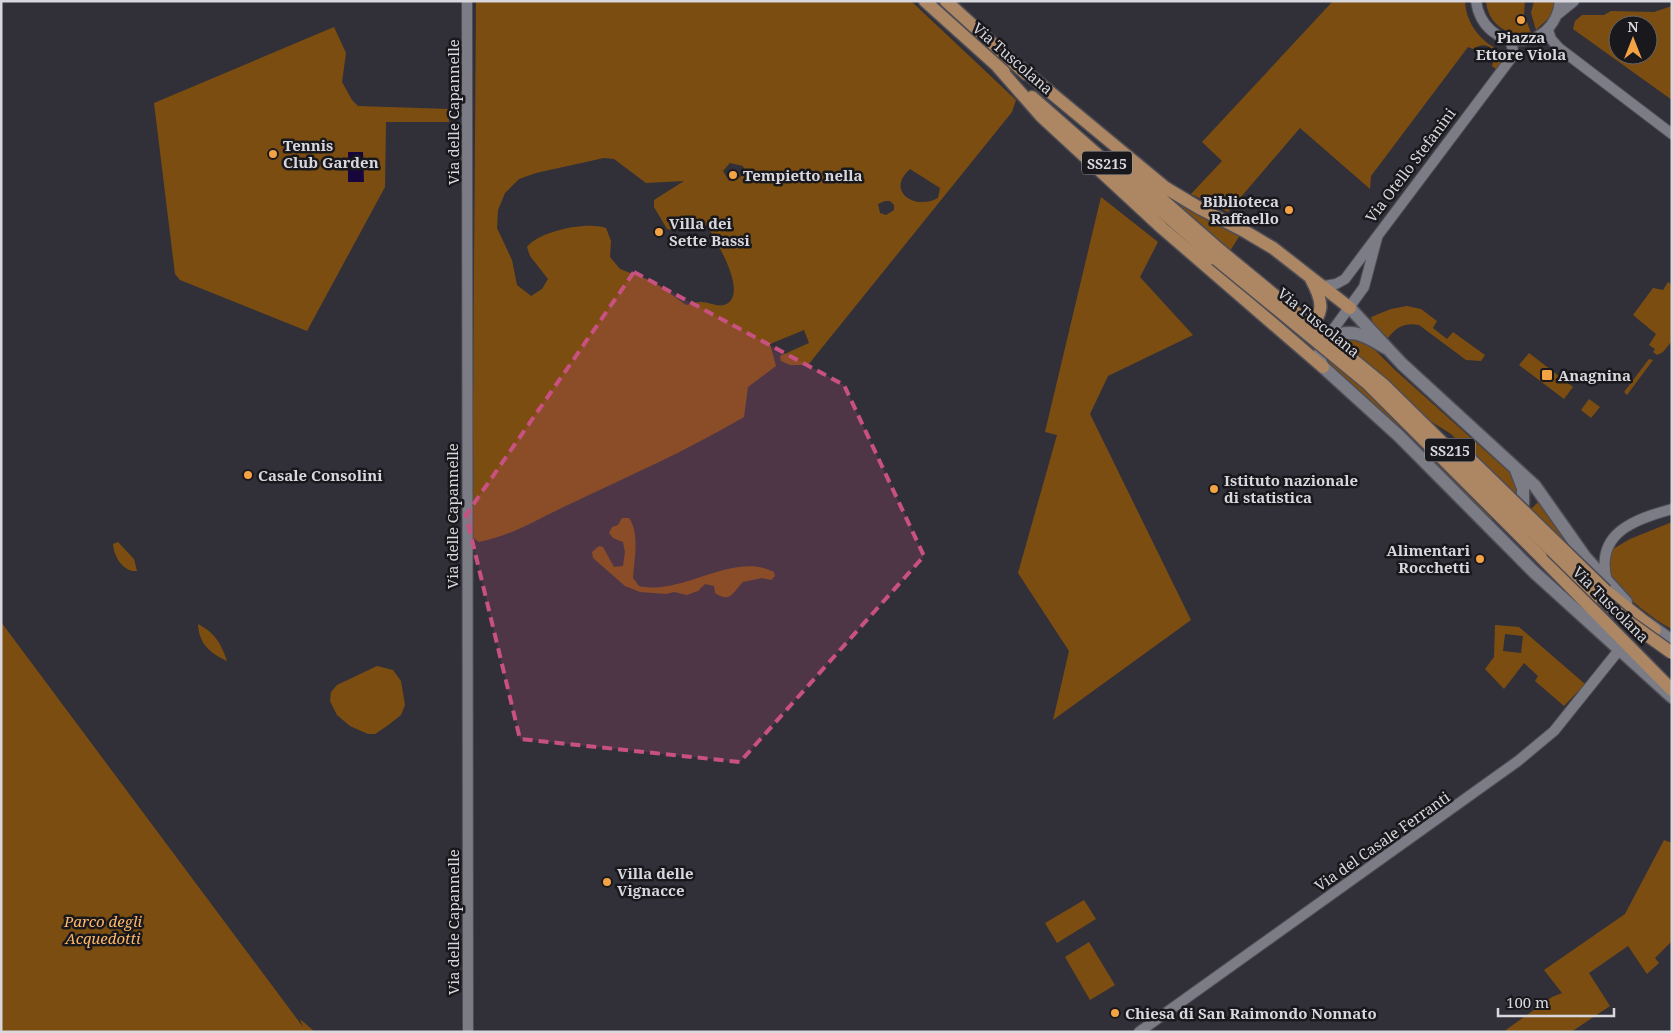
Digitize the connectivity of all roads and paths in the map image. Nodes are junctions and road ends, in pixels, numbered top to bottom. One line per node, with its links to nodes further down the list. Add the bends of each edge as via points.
1 (468, 1): 32 (street, Via delle Capannelle)
2 (925, 1): 10 (main road, Via Tuscolana / SS215)
3 (946, 1): 11 (main road, Via Tuscolana / SS215)
4 (1476, 1): 9 (street, via 1484,24)
5 (1560, 1): 7 (street)
6 (1574, 1): 7 (street)
7 (1558, 14): 8 (street)
8 (1548, 30): 9 (street, via 1527,41); 12 (street, via 1559,48)
9 (1510, 40): 13 (street, Via Otello Stefanini, via 1512,57)
10 (998, 67): 14 (main road, Via Tuscolana / SS215); 18 (main road, via 1041,116 1169,233)
11 (1020, 68): 14 (main road, Via Tuscolana / SS215); 15 (main road, via 1166,188 1265,242)
12 (1672, 134)
13 (1377, 238): 16 (street, via 1345,279); 17 (street, Via Otello Stefanini, via 1366,283)
14 (1219, 255): 22 (main road, Via Tuscolana / SS215, bridge, via 1357,361); 30 (main road, Via Tuscolana / SS215, bridge, via 1367,383)
15 (1309, 275): 16 (main road); 18 (main road, via 1321,299 1319,314 1304,334)
16 (1324, 286): 17 (main road)
17 (1350, 308): 19 (street, Via Otello Stefanini); 20 (main road, Via Tuscolana)
18 (1288, 335): 21 (main road)
19 (1327, 338): 20 (main road, via 1352,332); 21 (main road, Via Otello Stefanini, via 1320,354)
20 (1386, 348): 23 (main road, Via Tuscolana)
21 (1323, 367): 28 (main road, Via Tuscolana, via 1491,523 1535,573)
22 (1428, 428): 26 (main road, bridge, via 1480,468); 29 (main road, Via Tuscolana / SS215, bridge, via 1598,596)
23 (1516, 469): 24 (main road, via 1523,488); 26 (main road, Via Tuscolana, via 1538,490)
24 (1523, 504)
25 (1672, 509): 26 (street, via 1633,521 1618,532 1606,553)
26 (1607, 587): 27 (main road, Via Tuscolana)
27 (1672, 641)
28 (1620, 650): 31 (main road, Via Tuscolana); 33 (street, Via del Casale Ferranti, via 1554,731 1518,761)
29 (1672, 653)
30 (1672, 690)
31 (1672, 697)
32 (468, 1032)
33 (1139, 1032)

